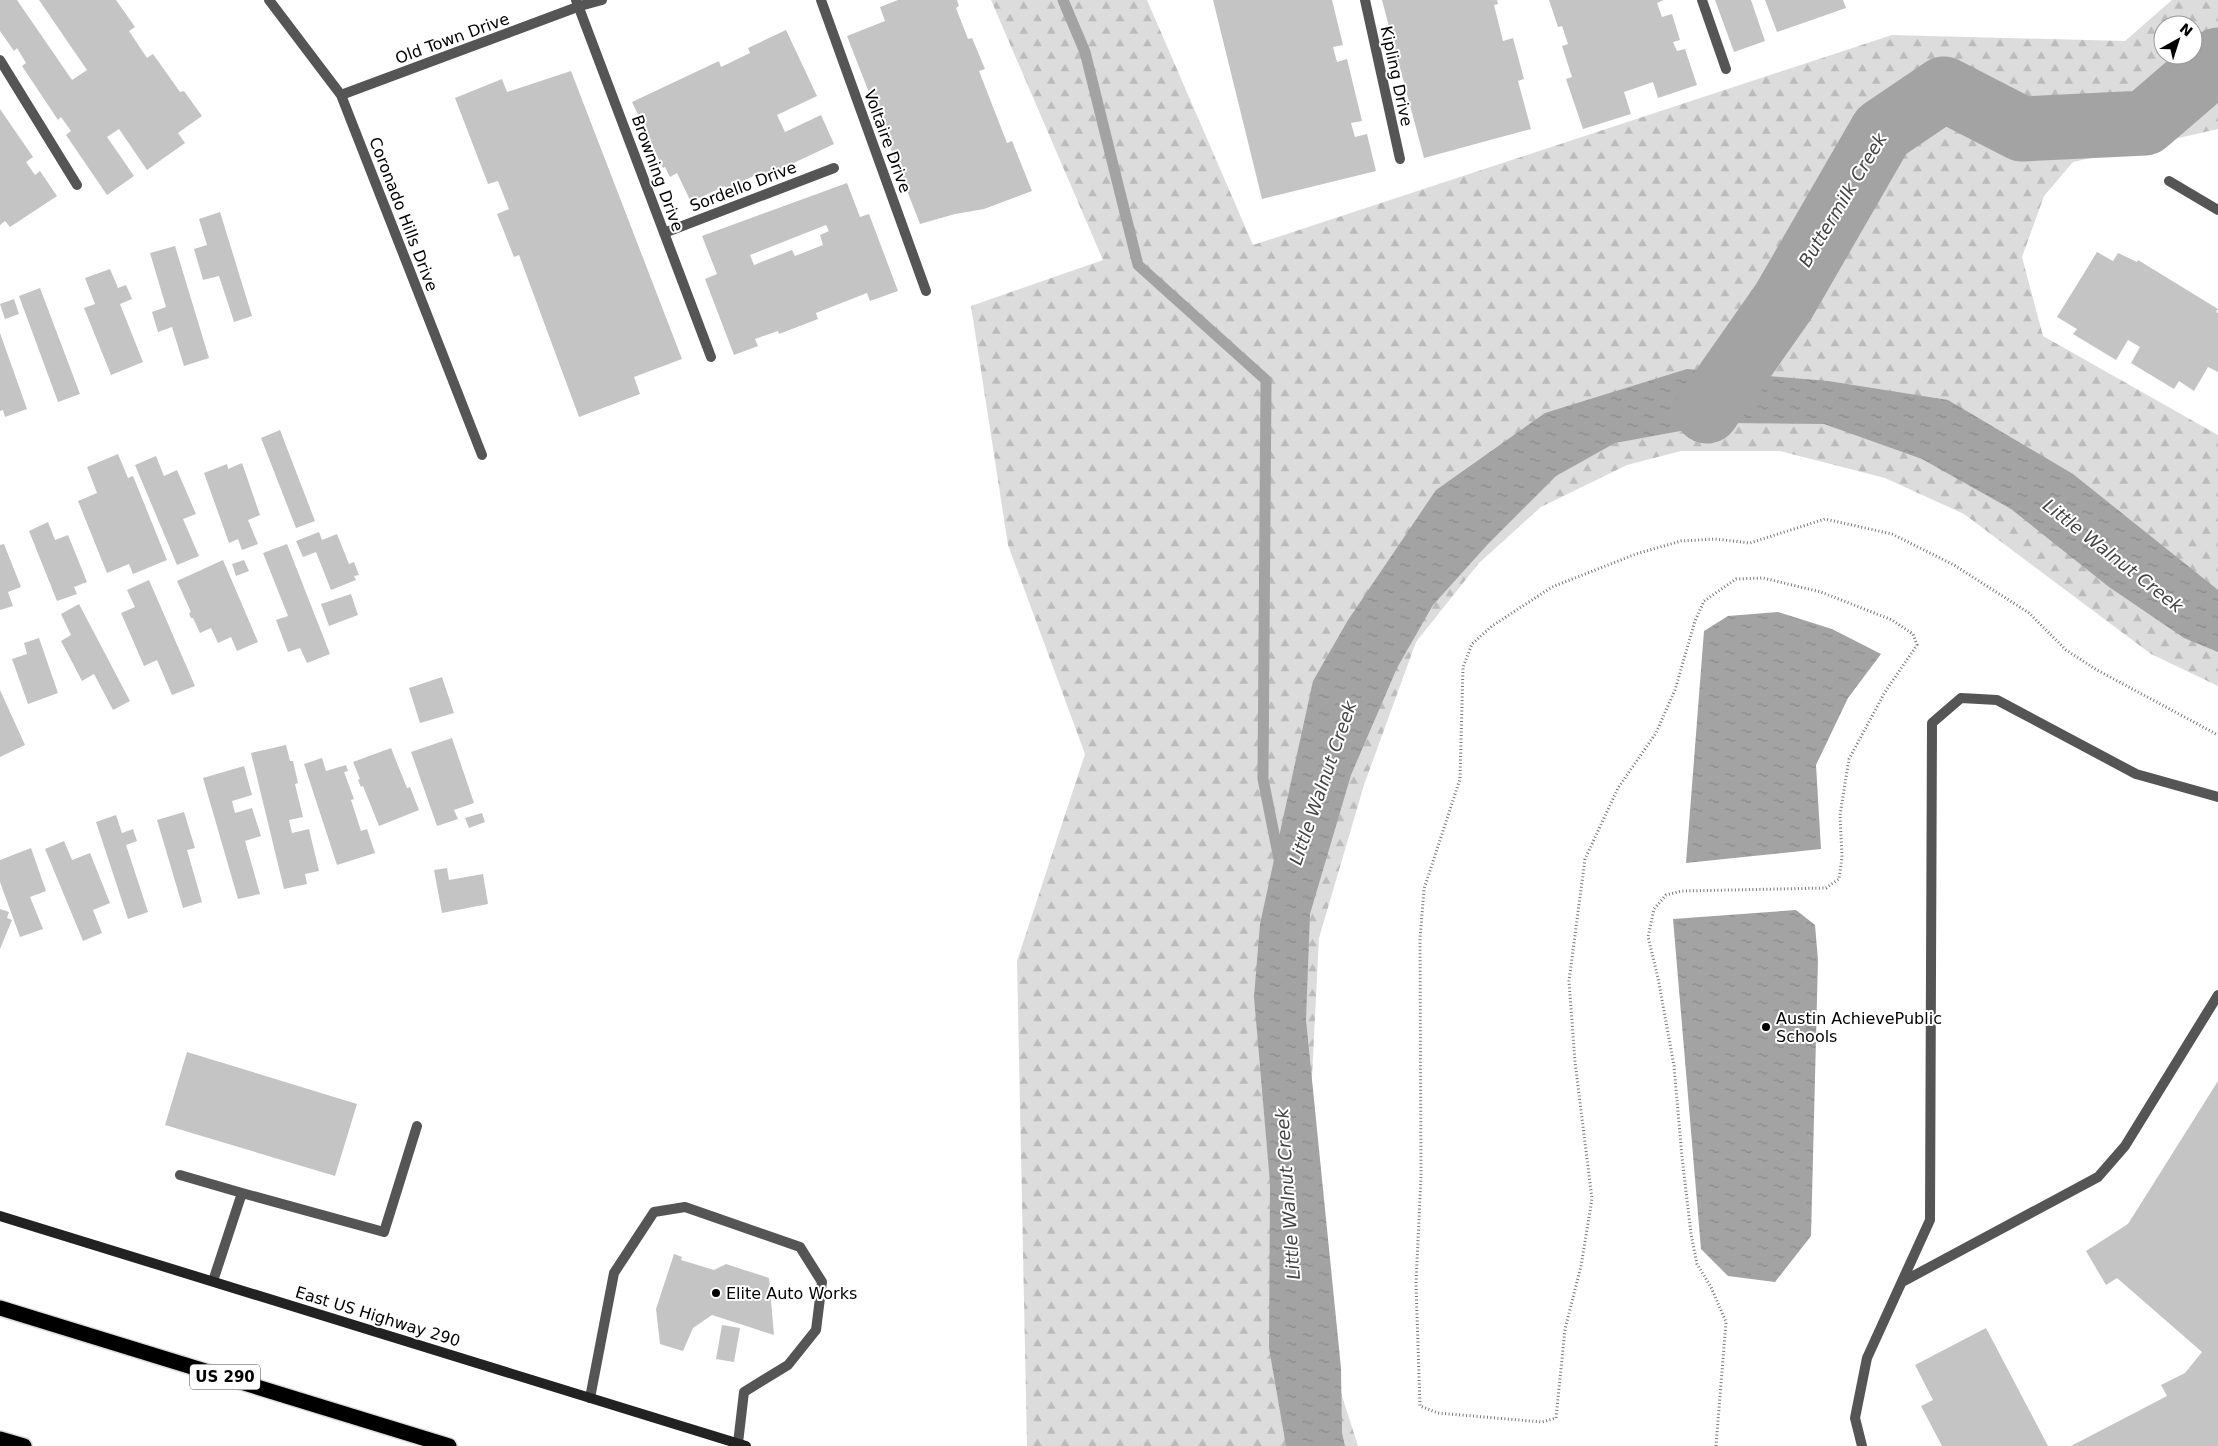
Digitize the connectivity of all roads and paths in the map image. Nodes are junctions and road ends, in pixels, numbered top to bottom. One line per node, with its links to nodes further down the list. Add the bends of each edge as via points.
1 (268, 0): 9 (street, Coronado Hills Drive)
2 (602, 0): 6 (street, Old Town Drive)
3 (821, 0): 16 (street, Voltaire Drive)
4 (1365, 0): 10 (street, Kipling Drive)
5 (1702, 0): 8 (street)
6 (578, 3): 9 (street, Old Town Drive); 15 (street, Browning Drive)
7 (0, 60): 13 (street)
8 (1726, 68)
9 (341, 95): 18 (street, Coronado Hills Drive)
10 (1400, 159)
11 (834, 168): 15 (street, Sordello Drive)
12 (2169, 181): 14 (street)
13 (77, 185)
14 (2218, 210)
15 (664, 233): 17 (street, Browning Drive)
16 (926, 291)
17 (711, 357)
18 (482, 455)
19 (2218, 735): 34 (path, via 2073,655 2029,613 1954,565 1892,534 1825,519 1750,543 1715,539 1681,541 1636,554 1552,587 1492,626 1472,644 1463,667 1460,779 1424,889 1420,939 1421,1176 1416,1284 1420,1406 1438,1413 1542,1422 1556,1418 1566,1329 1592,1199 1575,1062 1569,981 1584,860 1618,788 1656,733 1675,690 1704,601 1736,579 1763,578 1821,592 1892,620 1914,634 1917,645 1885,692 1849,759 1840,815 1842,857 1838,879 1826,888 1682,891 1666,895 1654,909 1648,937 1674,1066 1691,1234 1697,1264 1726,1322)
20 (2218, 797): 27 (street, via 2136,774 1997,700 1961,698 1932,723 1930,1220)
21 (2218, 994): 27 (street, via 2125,1146 2098,1177)
22 (417, 1126): 24 (street, via 384,1232)
23 (180, 1175): 24 (street)
24 (242, 1193): 26 (street)
25 (0, 1216): 26 (main road, East US Highway 290)
26 (213, 1281): 29 (main road, East US Highway 290)
27 (1902, 1282): 35 (street, via 1867,1358 1855,1418)
28 (0, 1308): 33 (highway, US 290)
29 (590, 1398): 31 (main road, East US Highway 290); 31 (street, via 614,1273 654,1212 685,1207 800,1247 822,1282 816,1330 788,1366 744,1392)
30 (0, 1439): 32 (highway)
31 (742, 1445)
32 (24, 1446)
33 (449, 1446)
34 (1716, 1446)
35 (1862, 1446)

